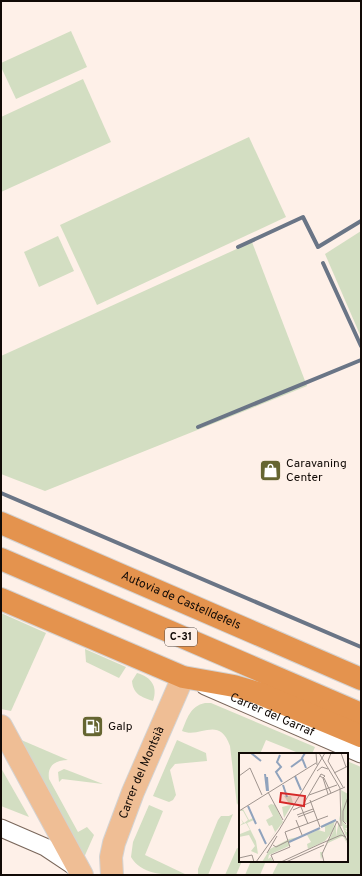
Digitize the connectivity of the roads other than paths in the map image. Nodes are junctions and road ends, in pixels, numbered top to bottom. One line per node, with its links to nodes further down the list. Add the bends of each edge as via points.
1 (1, 523): 5 (highway, Autovia de Castelldefels)
2 (1, 559): 6 (highway, C-31)
3 (1, 599): 4 (highway)
4 (183, 677): 8 (highway, via 258,693); 9 (street, Carrer del Garraf); 11 (main road, Carrer del Montsià, via 133,792 114,843)
5 (361, 679)
6 (361, 714)
7 (1, 726): 12 (main road)
8 (361, 736)
9 (361, 754)
10 (1, 828): 12 (street, via 45,847)
11 (114, 869)
12 (81, 872)

